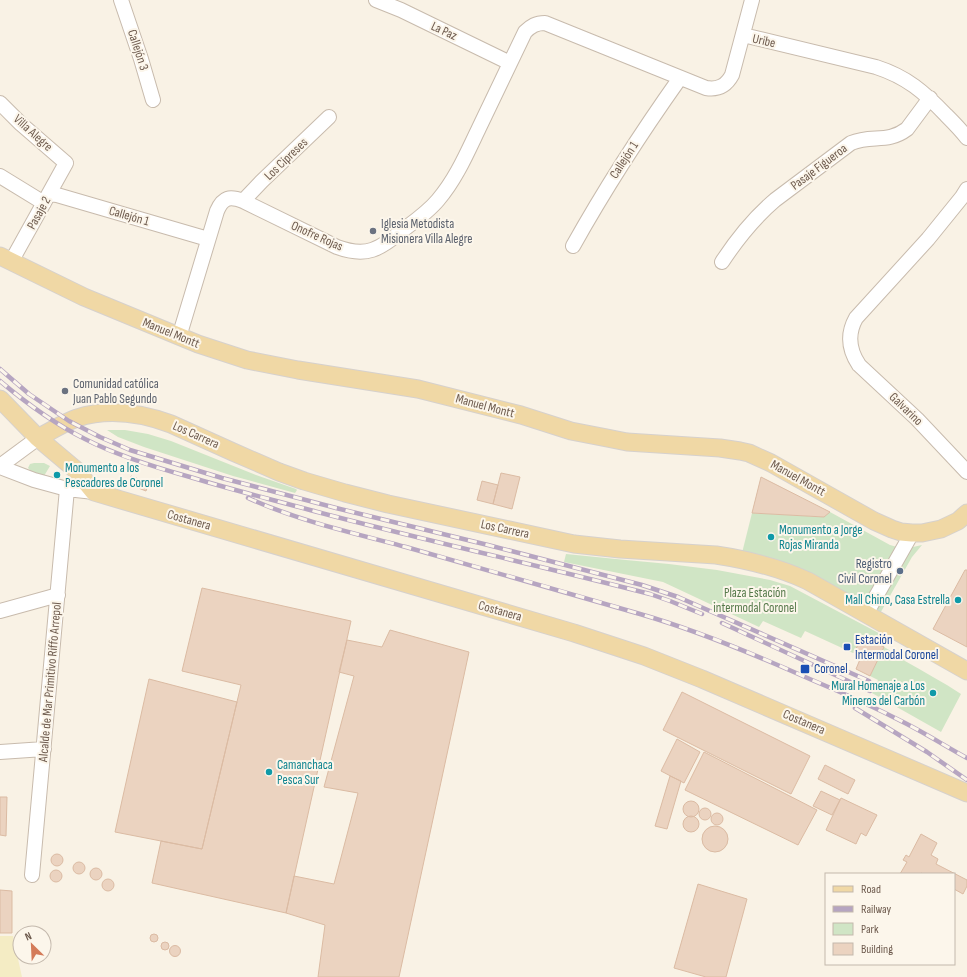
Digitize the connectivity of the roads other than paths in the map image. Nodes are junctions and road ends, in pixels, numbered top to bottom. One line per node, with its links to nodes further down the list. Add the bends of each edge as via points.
1 (121, 0): 9 (street, Callejón 3)
2 (376, 0): 6 (street, La Paz)
3 (752, 0): 5 (street)
4 (534, 25): 6 (street, Onofre Rojas, via 525,32); 7 (street, Uribe, via 544,24)
5 (743, 36): 7 (street, Uribe, via 732,75 726,84 711,89); 8 (street, Uribe, via 886,70 905,79)
6 (510, 63): 17 (street, Onofre Rojas, via 447,188 425,213 383,245 363,252 345,250)
7 (680, 78): 19 (street, Callejón 1, via 625,158)
8 (930, 98): 12 (street, Uribe); 21 (street, Pasaje Figueroa, via 903,132 891,137 866,138 851,143 775,200 745,230)
9 (153, 100)
10 (0, 103): 13 (street, Villa Alegre)
11 (329, 117): 17 (street, Los Cipreses)
12 (967, 138)
13 (66, 163): 16 (street, Pasaje 2)
14 (0, 176): 16 (street, Callejón 1)
15 (967, 189): 26 (street, Galvarino, via 928,239 856,318 850,337 850,344 859,365 917,419)
16 (47, 198): 18 (street, Callejón 1, via 57,195); 20 (street, Pasaje 2)
17 (243, 201): 18 (street, Onofre Rojas, via 228,198 221,204)
18 (208, 239): 22 (street, Onofre Rojas)
19 (573, 246)
20 (6, 259): 22 (main road, Manuel Montt, via 84,297)
21 (722, 262)
22 (179, 337): 30 (main road, Manuel Montt, via 247,360 418,389 521,415 571,431 627,442 740,451 781,468 883,526)
23 (0, 399): 24 (main road)
24 (38, 438): 25 (street); 28 (main road, via 76,470); 33 (main road, Los Carrera, via 61,425 86,416 103,413 142,416 171,424 258,464 304,481 388,504 569,543 716,555 775,567 808,581)
25 (0, 467): 27 (street)
26 (967, 472)
27 (67, 489): 28 (street); 31 (street, Alcalde de Mar Primitivo Riffo Arrepol)
28 (94, 492): 37 (main road, Costanera, via 574,633 644,656)
29 (966, 516): 30 (main road, Manuel Montt, via 942,529)
30 (912, 533): 33 (street)
31 (58, 595): 32 (street); 35 (street, Alcalde de Mar Primitivo Riffo Arrepol)
32 (0, 611)
33 (866, 614): 34 (main road, Los Carrera)
34 (967, 671)
35 (44, 749): 36 (street); 38 (street, Alcalde de Mar Primitivo Riffo Arrepol)
36 (0, 752)
37 (967, 793)
38 (32, 875)

